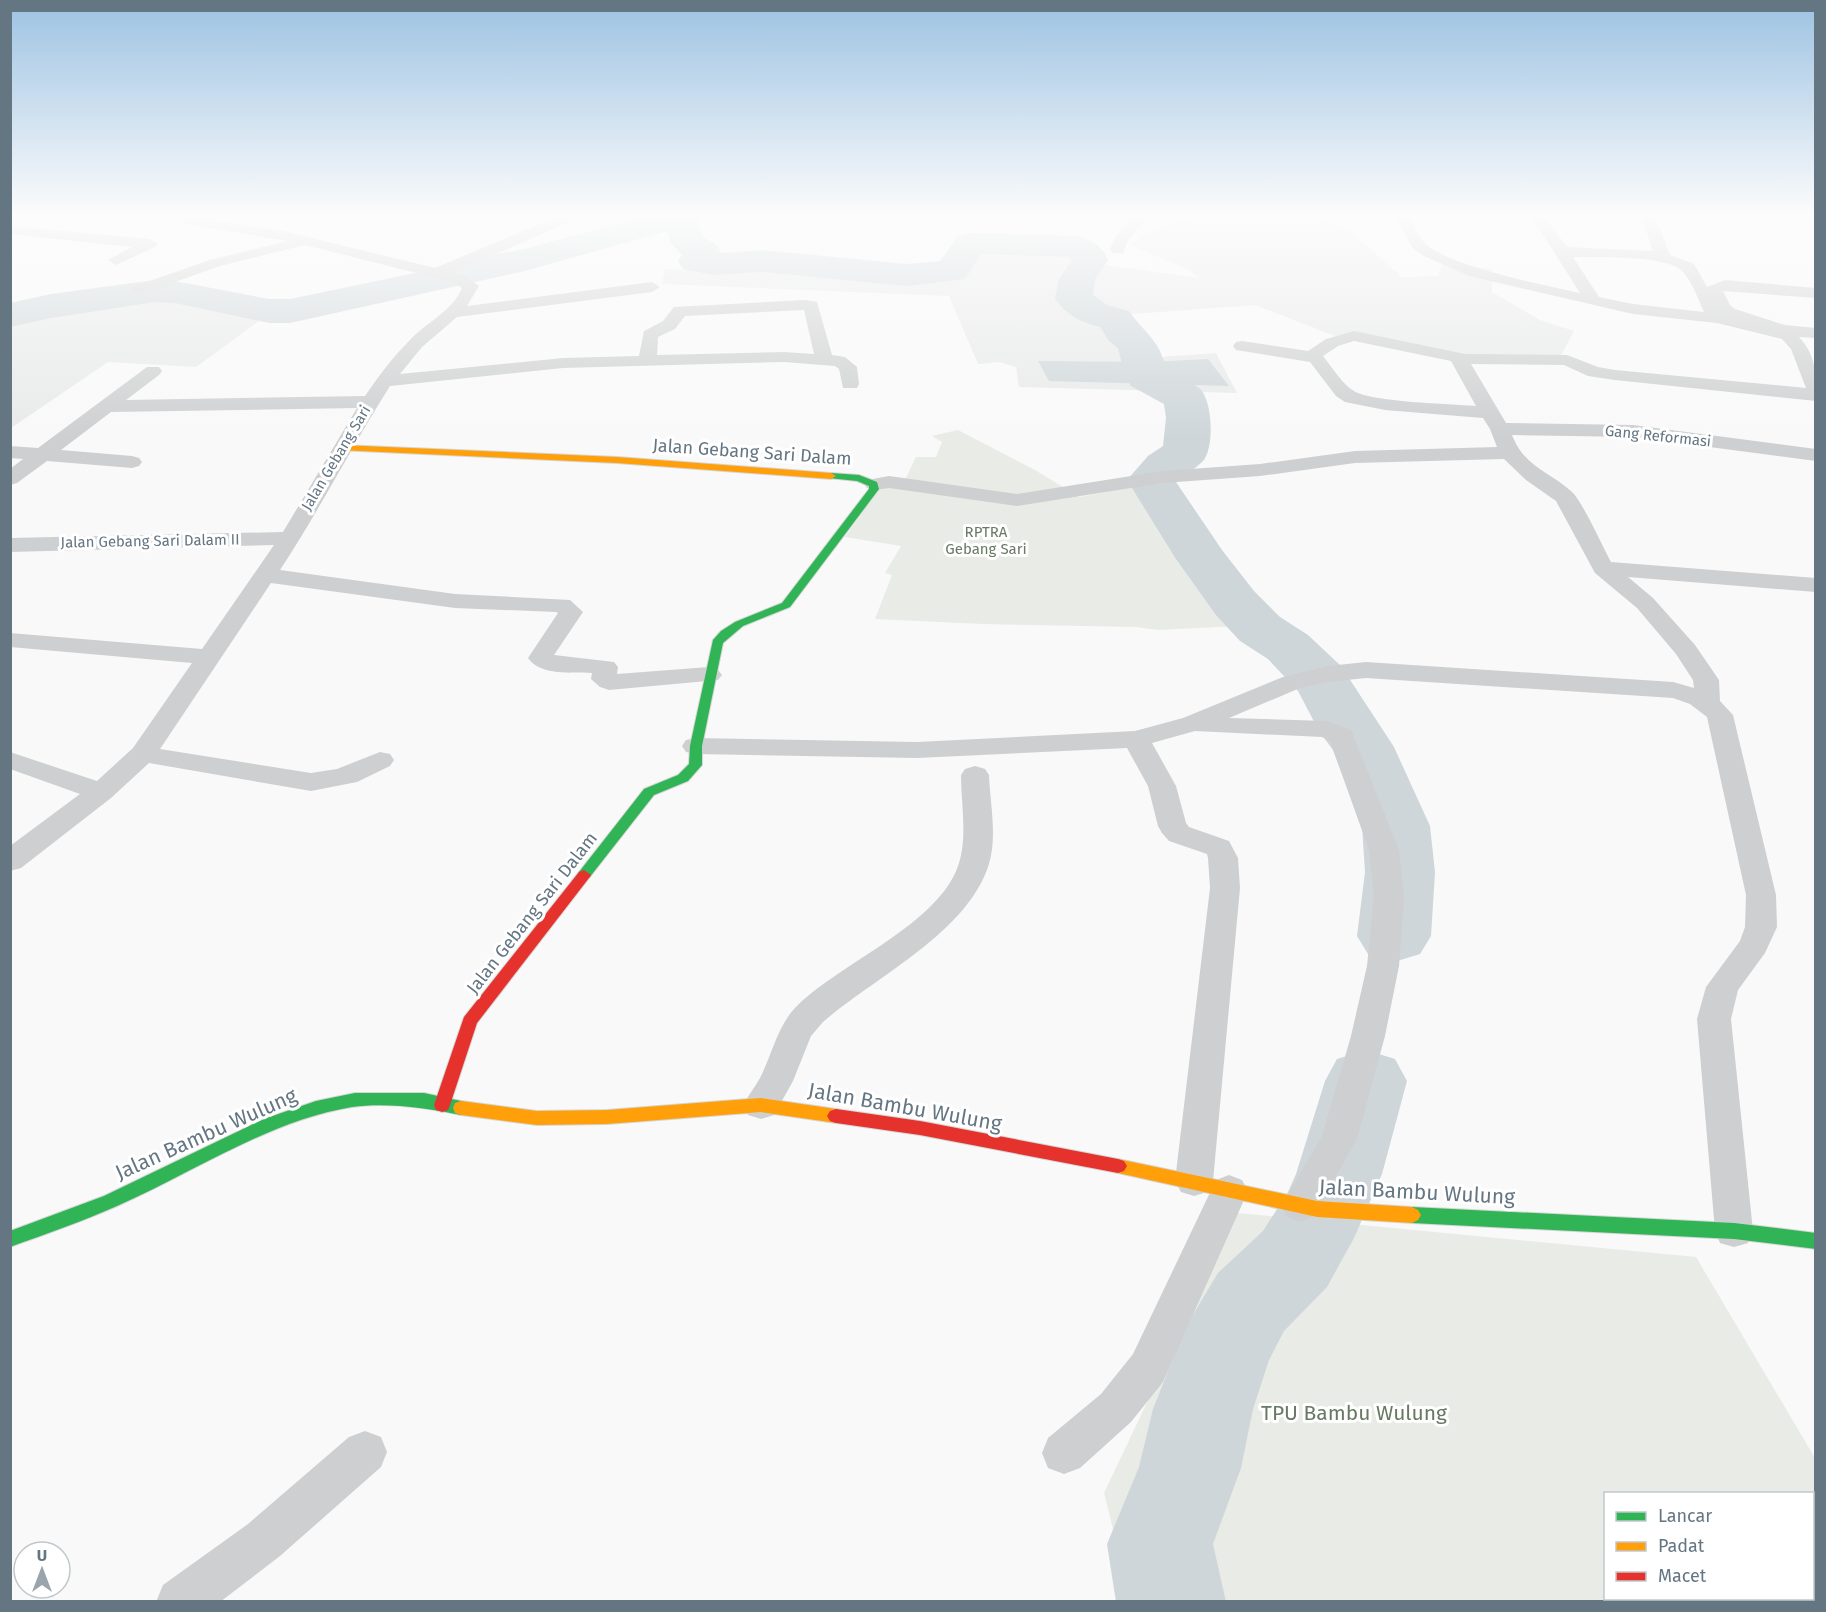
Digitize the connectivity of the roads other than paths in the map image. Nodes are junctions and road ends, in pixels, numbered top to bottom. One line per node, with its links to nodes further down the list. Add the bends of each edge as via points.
1 (143, 288): 9 (street)
2 (470, 288): 12 (street, Jalan Gebang Sari)
3 (643, 288): 12 (street)
4 (1539, 288): 11 (street)
5 (1585, 288): 11 (street)
6 (1700, 288): 13 (street)
7 (1716, 288): 14 (street, via 1723,308 1730,313 1783,330)
8 (1766, 288): 10 (street)
9 (138, 290)
10 (1815, 292)
11 (1593, 301): 13 (street)
12 (452, 313): 21 (street, Jalan Gebang Sari, via 416,344)
13 (1717, 318): 23 (street, via 1789,336 1799,347)
14 (1815, 333)
15 (1242, 346): 16 (street)
16 (1316, 358): 18 (street, via 1320,349 1354,336); 26 (street, Gang Reformasi, via 1352,399)
17 (824, 359): 19 (street); 19 (street, via 811,306 805,305 680,312 669,325 650,335); 22 (street, via 848,367)
18 (1459, 359): 23 (street, via 1567,360 1594,372 1615,375); 26 (street)
19 (647, 361): 21 (street, via 541,365)
20 (153, 371): 25 (street)
21 (384, 381): 24 (street, Jalan Gebang Sari)
22 (850, 384)
23 (1815, 393)
24 (370, 402): 25 (street); 27 (street, Jalan Gebang Sari)
25 (107, 406): 31 (street)
26 (1494, 421): 29 (street); 30 (street, Gang Reformasi, via 1633,431)
27 (341, 448): 34 (street, Jalan Gebang Sari Dalam, via 617,460 860,478); 35 (street, Jalan Gebang Sari)
28 (10, 452): 31 (street)
29 (1509, 453): 34 (street, via 1355,457 1260,470 1163,477 1017,501 909,485); 37 (street, via 1565,498)
30 (1815, 455)
31 (42, 456): 32 (street); 33 (street)
32 (132, 462)
33 (10, 479)
34 (874, 484): 42 (street, Jalan Gebang Sari Dalam, via 786,605 739,624 717,642)
35 (290, 538): 36 (street, Jalan Gebang Sari Dalam II); 38 (street, Jalan Gebang Sari)
36 (10, 545)
37 (1603, 568): 39 (street); 43 (street, via 1646,603 1686,650 1707,680)
38 (266, 575): 41 (street, Jalan Gebang Sari); 42 (street, via 455,601 562,605 571,612 541,653 540,658 546,662 605,667 604,679 609,682)
39 (1815, 585)
40 (10, 640): 41 (street)
41 (209, 657): 47 (street, Jalan Gebang Sari)
42 (709, 675): 46 (street, Jalan Gebang Sari Dalam)
43 (1706, 702): 44 (street, via 1696,695 1662,689 1384,670 1292,681); 57 (street, via 1720,715 1761,895 1761,927 1754,945 1722,987 1714,1019)
44 (1192, 724): 45 (street); 56 (street, via 1327,729 1342,736 1384,850 1389,897 1383,966 1340,1139)
45 (1136, 739): 46 (street, via 917,750); 55 (street, via 1162,786 1172,826 1179,834 1219,848 1224,863)
46 (696, 746): 53 (street, Jalan Gebang Sari Dalam, via 695,765 682,777 649,792 470,1021)
47 (143, 754): 49 (street, via 311,782 350,776); 51 (street, Jalan Gebang Sari)
48 (10, 760): 51 (street)
49 (380, 760)
50 (975, 775): 54 (street, via 975,847 973,866 964,886 926,926 811,1013 789,1045 776,1080)
51 (101, 792): 52 (street, Jalan Gebang Sari)
52 (10, 861)
53 (442, 1105): 54 (street, Jalan Bambu Wulung, via 537,1118 607,1117); 58 (street, Jalan Bambu Wulung, via 392,1099 355,1100 316,1108 270,1124 110,1201)
54 (761, 1105): 55 (street, Jalan Bambu Wulung, via 920,1128)
55 (1212, 1186): 56 (street, Jalan Bambu Wulung); 61 (street, via 1149,1368 1116,1408)
56 (1309, 1207): 57 (street, Jalan Bambu Wulung)
57 (1734, 1231): 59 (street, Jalan Bambu Wulung)
58 (10, 1239)
59 (1815, 1241)
60 (365, 1452): 62 (street, via 264,1540)
61 (1065, 1453)
62 (180, 1602)

